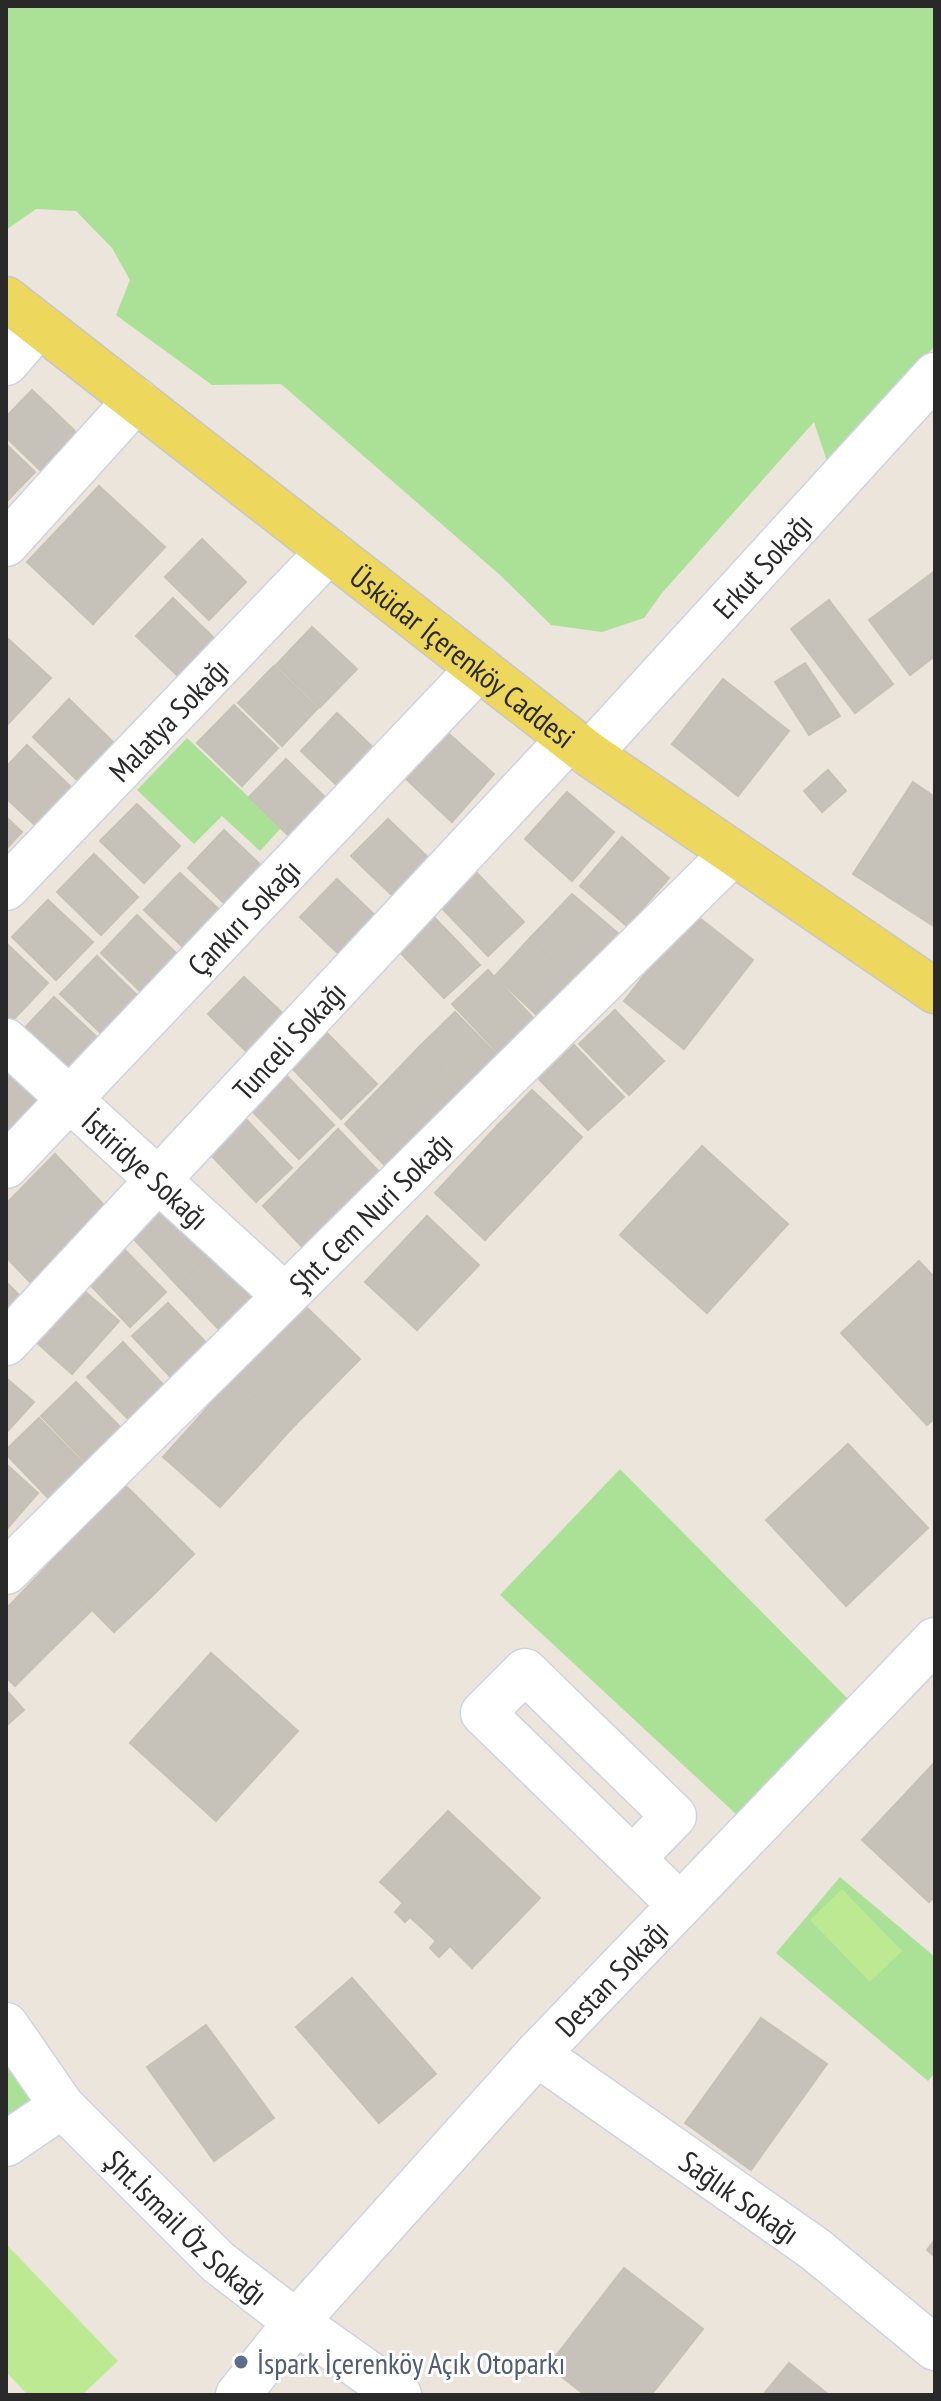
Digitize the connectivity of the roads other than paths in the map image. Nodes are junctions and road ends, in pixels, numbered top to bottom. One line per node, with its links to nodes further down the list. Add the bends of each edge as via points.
1 (23, 312): 2 (street); 4 (main road, Üsküdar İçerenköy Caddesi)
2 (6, 363)
3 (935, 375): 8 (street, Erkut Sokağı)
4 (136, 400): 5 (street); 6 (main road, Üsküdar İçerenköy Caddesi)
5 (6, 544)
6 (329, 551): 7 (main road, Üsküdar İçerenköy Caddesi); 10 (street, Malatya Sokağı)
7 (479, 668): 8 (main road, Üsküdar İçerenköy Caddesi); 13 (street, Çankırı Sokağı)
8 (579, 747): 9 (main road, Üsküdar İçerenköy Caddesi); 15 (street, Tunceli Sokağı)
9 (733, 853): 11 (main road, Üsküdar İçerenköy Caddesi); 16 (street, Şht. Cem Nuri Sokağı)
10 (6, 888)
11 (935, 991)
12 (6, 1041): 13 (street, İstiridye Sokağı)
13 (68, 1098): 14 (street, Çankırı Sokağı); 15 (street, İstiridye Sokağı)
14 (6, 1166)
15 (158, 1180): 16 (street, İstiridye Sokağı); 17 (street, Tunceli Sokağı)
16 (285, 1296): 18 (street, Şht. Cem Nuri Sokağı)
17 (6, 1343)
18 (6, 1572)
19 (933, 1645): 21 (street, Destan Sokağı)
20 (634, 1857): 21 (street)
21 (679, 1904): 23 (street, Destan Sokağı)
22 (6, 2025): 24 (street, Şht.İsmail Öz Sokağı)
23 (537, 2054): 26 (street, Destan Sokağı); 27 (street, Sağlık Sokağı, via 815,2249)
24 (62, 2106): 25 (street); 26 (street, Şht.İsmail Öz Sokağı, via 218,2262)
25 (6, 2144)
26 (296, 2322): 28 (street, Destan Sokağı); 29 (street, Şht.İsmail Öz Sokağı)
27 (935, 2348)
28 (250, 2391)
29 (399, 2395)

